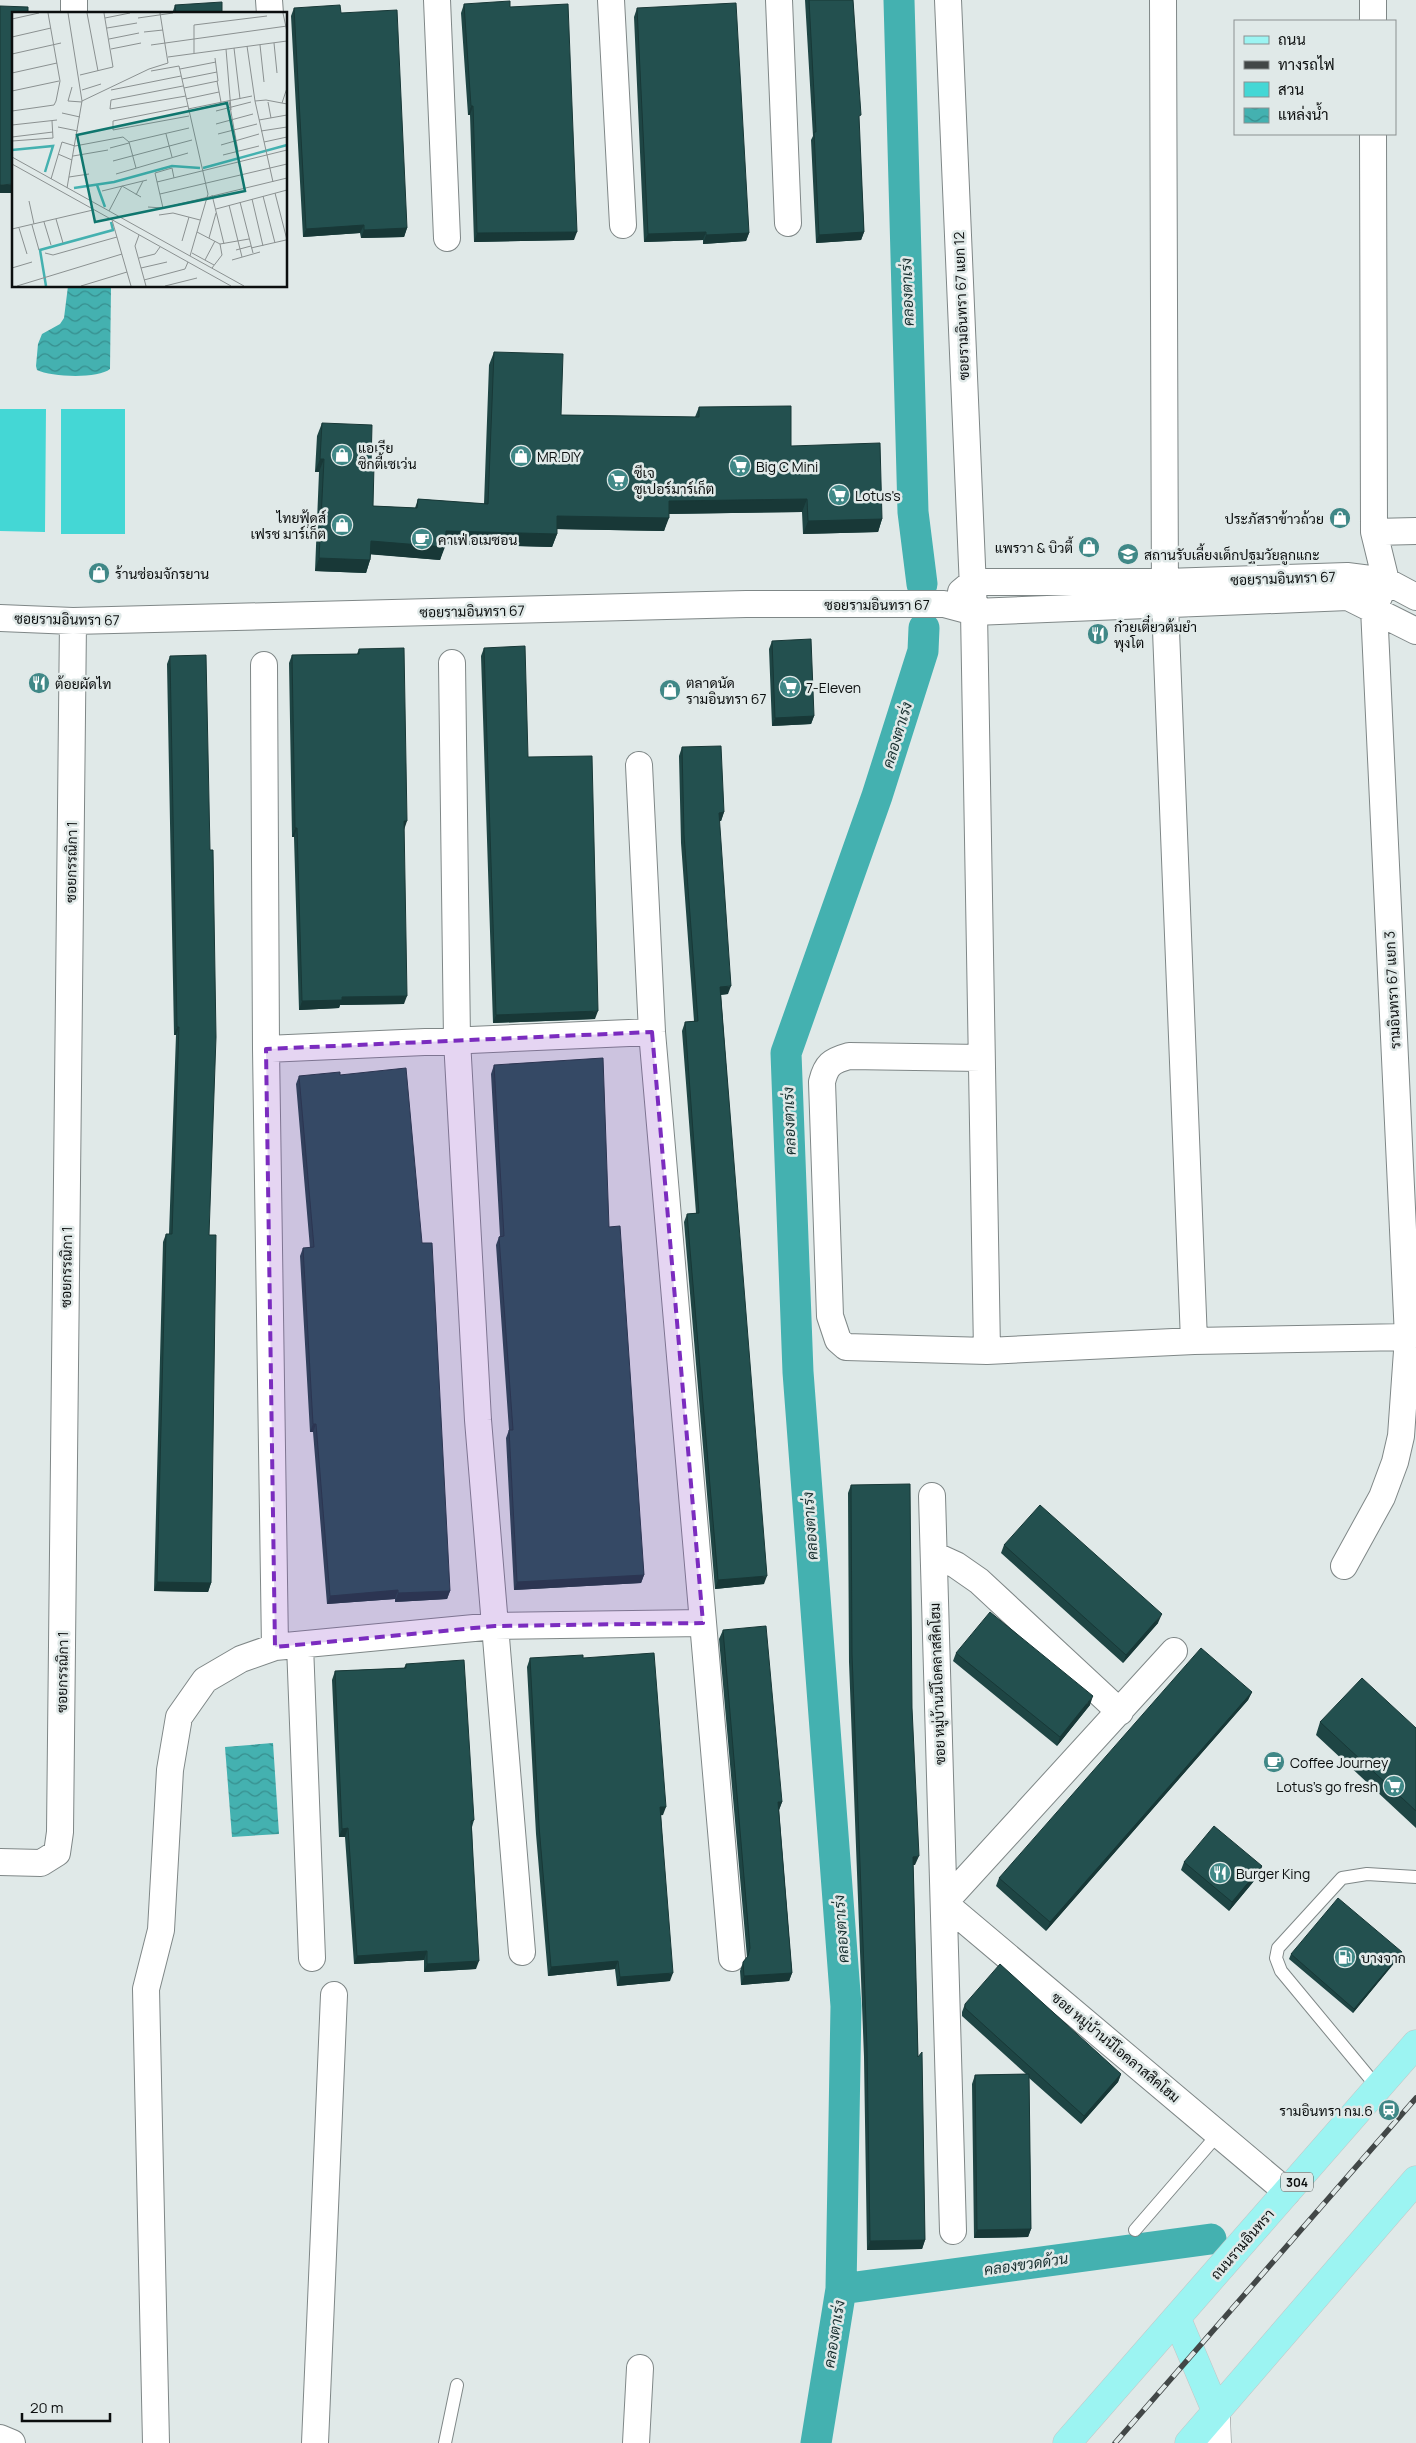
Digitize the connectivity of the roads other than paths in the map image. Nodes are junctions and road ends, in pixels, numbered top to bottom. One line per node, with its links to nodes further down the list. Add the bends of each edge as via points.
1 (437, 0): 11 (street)
2 (611, 0): 10 (street)
3 (779, 0): 9 (street)
4 (948, 0): 15 (street, ซอยรามอินทรา 67 แยก 12)
5 (1163, 0): 16 (street)
6 (1373, 0): 7 (street)
7 (1373, 20)
8 (1373, 135): 13 (street)
9 (788, 222)
10 (623, 225)
11 (447, 238)
12 (1416, 531): 13 (street)
13 (1374, 532): 14 (street)
14 (1386, 581): 16 (street, ซอยรามอินทรา 67, via 1347,576); 17 (street, ซอยรามอินทรา 67); 19 (street, รามอินทรา 67 แยก 3)
15 (973, 582): 16 (street, ซอยรามอินทรา 67); 18 (street, ซอยรามอินทรา 67); 20 (street, ซอยรามอินทรา 67 แยก 12)
16 (1166, 594): 19 (street, ซอยรามอินทรา 67, via 1348,597); 20 (street, ซอยรามอินทรา 67); 32 (street)
17 (1416, 597)
18 (944, 604): 20 (street, ซอยรามอินทรา 67); 22 (street, ซอยรามอินทรา 67, via 746,604)
19 (1374, 608): 23 (street, ซอยรามอินทรา 67); 31 (street, รามอินทรา 67 แยก 3)
20 (974, 612): 30 (street, ซอยรามอินทรา 67 แยก 12)
21 (0, 618): 22 (street, ซอยรามอินทรา 67)
22 (73, 621): 42 (street, ซอยกรรณิกา 1, via 60,1832 56,1853 41,1863)
23 (1416, 631)
24 (452, 663): 28 (street)
25 (264, 665): 29 (street)
26 (639, 765): 27 (street)
27 (652, 1032): 28 (street); 37 (street)
28 (457, 1040): 29 (street); 38 (street, via 478,1420)
29 (266, 1049): 39 (street)
30 (981, 1058): 33 (street, ซอยรามอินทรา 67 แยก 12); 33 (street, via 849,1056 833,1061 825,1068 822,1082 830,1316 838,1340 846,1347 859,1348)
31 (1408, 1337): 32 (street); 36 (street, รามอินทรา 67 แยก 3, via 1401,1436 1395,1462 1382,1497)
32 (1194, 1342): 33 (street)
33 (987, 1351)
34 (932, 1496): 35 (street, ซอย หมู่บ้านนีโอคลาสสิคโฮม)
35 (934, 1555): 41 (street, via 979,1581); 44 (street, ซอย หมู่บ้านนีโอคลาสสิคโฮม)
36 (1344, 1566)
37 (703, 1623): 38 (street); 47 (street)
38 (495, 1626): 39 (street); 45 (street)
39 (287, 1646): 46 (street); 62 (street, via 241,1659 205,1680 179,1718 170,1770 162,1930 146,1988)
40 (1174, 1651): 41 (street)
41 (1120, 1712): 44 (street)
42 (0, 1862)
43 (1416, 1877): 50 (lane, via 1367,1874 1342,1878 1278,1948 1276,1958 1280,1971)
44 (944, 1903): 51 (street, ซอย หมู่บ้านนีโอคลาสสิคโฮม); 55 (street, ซอย หมู่บ้านนีโอคลาสสิคโฮม)
45 (522, 1952)
46 (312, 1958)
47 (732, 1958)
48 (334, 1995): 63 (street)
49 (1416, 2044): 50 (main road, ถนนรามอินทรา / 304)
50 (1378, 2088): 53 (main road, ถนนรามอินทรา / 304)
51 (1219, 2133): 53 (street, ซอย หมู่บ้านนีโอคลาสสิคโฮม); 54 (lane)
52 (1416, 2180): 59 (main road)
53 (1287, 2192): 56 (main road, ถนนรามอินทรา / 304)
54 (1135, 2230)
55 (953, 2231)
56 (1177, 2318): 59 (main road); 66 (main road, ถนนรามอินทรา / 304)
57 (640, 2368): 65 (street)
58 (457, 2384): 64 (lane)
59 (1216, 2411): 67 (main road); 68 (street)
60 (0, 2438): 61 (street)
61 (12, 2443)
62 (156, 2443)
63 (315, 2443)
64 (445, 2443)
65 (636, 2443)
66 (1067, 2443)
67 (1189, 2443)
68 (1217, 2443)

